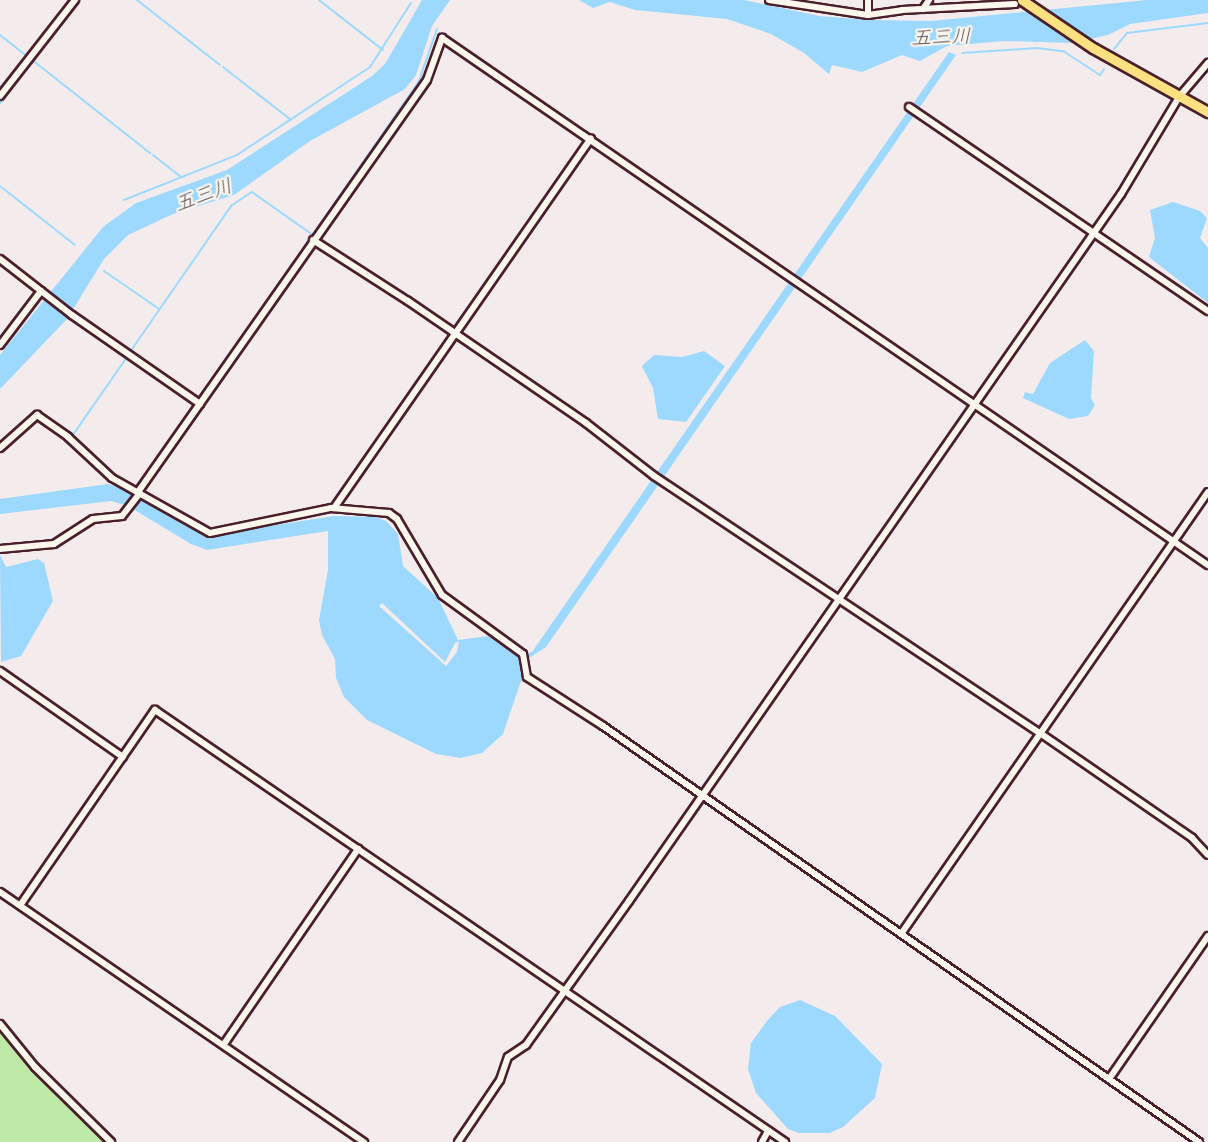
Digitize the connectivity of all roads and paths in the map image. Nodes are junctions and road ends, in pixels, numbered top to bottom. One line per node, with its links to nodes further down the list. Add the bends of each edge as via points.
1 (75, 0): 9 (street)
2 (769, 0): 7 (street)
3 (868, 0): 7 (street)
4 (929, 0): 6 (street)
5 (1019, 2): 6 (street); 10 (highway)
6 (923, 9): 7 (street)
7 (868, 15)
8 (1208, 63): 10 (street)
9 (0, 96)
10 (1179, 97): 12 (highway); 14 (street, via 1141,164)
11 (909, 107): 14 (street)
12 (1208, 112)
13 (591, 138): 15 (street, via 442,38 427,80); 19 (street); 22 (street)
14 (1094, 232): 18 (street); 22 (street)
15 (313, 240): 19 (street); 21 (street)
16 (0, 259): 17 (street)
17 (41, 291): 20 (street); 21 (street)
18 (1208, 311)
19 (455, 333): 26 (street); 30 (street, via 586,423 662,482)
20 (0, 345)
21 (200, 404): 25 (street)
22 (974, 405): 27 (street); 30 (street)
23 (0, 448): 25 (street, via 37,416 68,437 112,478)
24 (1208, 492): 27 (street)
25 (139, 493): 26 (street, via 210,533); 28 (street, via 122,516 93,519 54,544)
26 (334, 508): 34 (street, via 389,513 397,519 442,594 523,654 527,677)
27 (1173, 541): 29 (street); 32 (street)
28 (0, 549)
29 (1208, 565)
30 (840, 597): 32 (street); 34 (street)
31 (0, 671): 33 (street)
32 (1040, 733): 36 (street, via 1192,838); 39 (street)
33 (123, 757): 35 (street, via 155,710); 38 (street)
34 (702, 795): 39 (street); 41 (street)
35 (358, 849): 41 (street); 43 (street)
36 (1208, 855)
37 (0, 892): 38 (street)
38 (21, 904): 43 (street)
39 (901, 934): 44 (street)
40 (1208, 936): 44 (street)
41 (565, 990): 45 (street); 48 (street, via 526,1045 508,1057 501,1080)
42 (0, 1024): 46 (street, via 35,1067)
43 (224, 1044): 47 (street)
44 (1109, 1079): 51 (street)
45 (768, 1131): 49 (street); 50 (street)
46 (111, 1142)
47 (364, 1142)
48 (458, 1142)
49 (762, 1142)
50 (785, 1142)
51 (1199, 1142)

